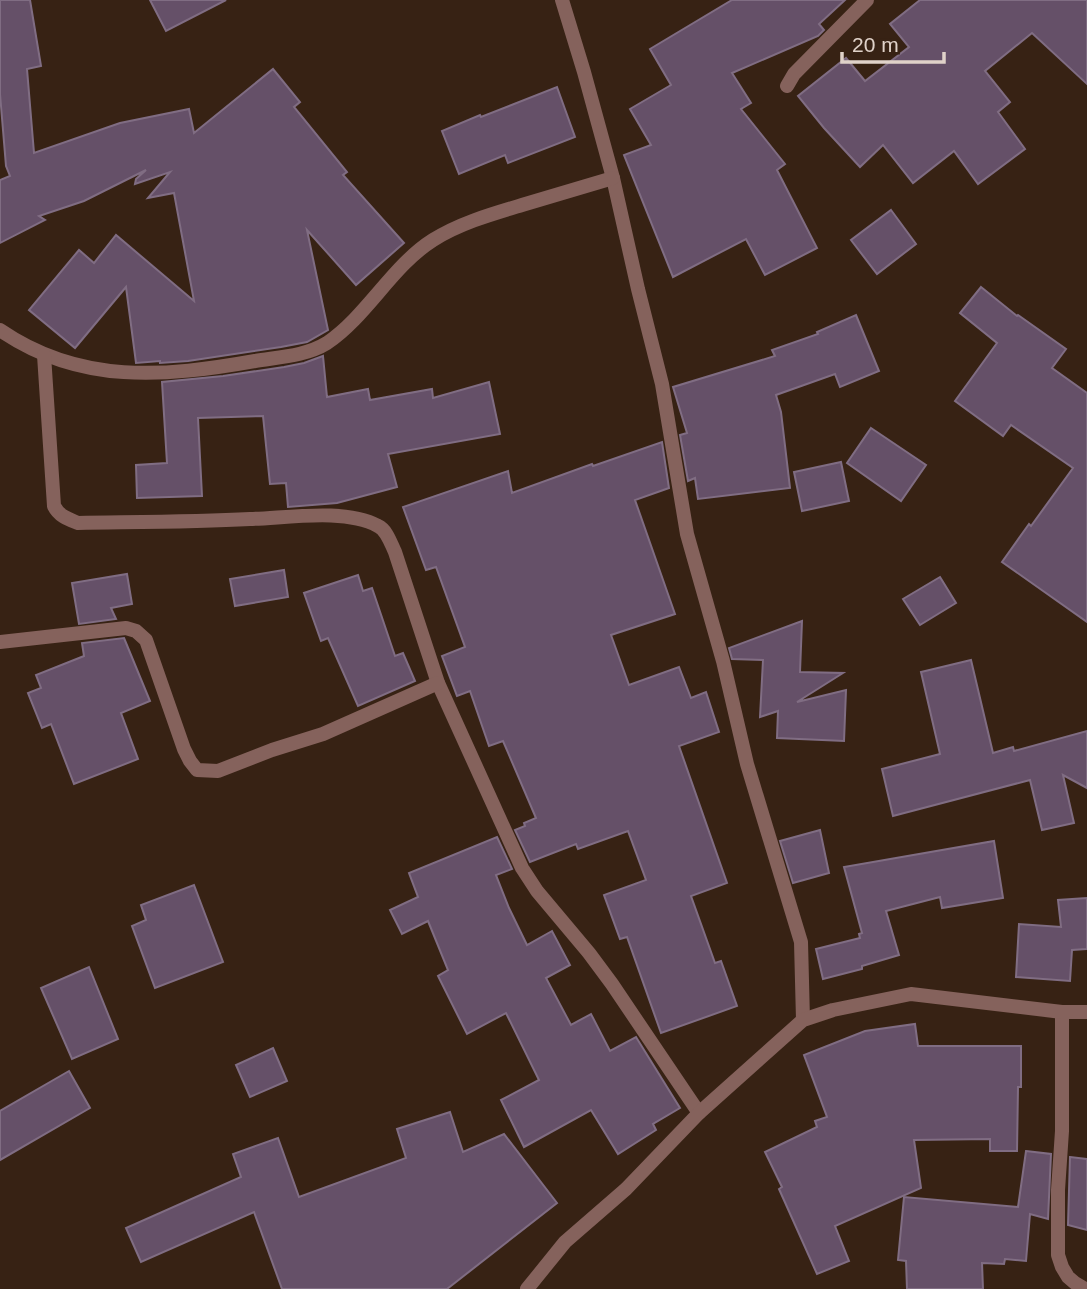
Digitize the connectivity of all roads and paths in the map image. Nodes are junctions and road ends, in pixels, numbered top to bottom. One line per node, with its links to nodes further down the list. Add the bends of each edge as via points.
1 (562, 0): 4 (street)
2 (867, 0): 3 (street)
3 (787, 86)
4 (613, 178): 6 (street, via 478,218 433,240 344,329 305,352 160,373 80,366); 11 (street, via 662,384 687,534 747,764 801,942)
5 (0, 330): 6 (street)
6 (44, 355): 8 (street, via 58,512 78,523 299,516 351,517 381,526 395,552)
7 (0, 642): 8 (street, via 126,628 136,631 146,640 184,749 197,770 218,771 323,734)
8 (438, 683): 12 (street, via 522,868 612,984)
9 (1062, 1012): 10 (street); 11 (street, via 911,994); 14 (street, via 1058,1255 1068,1277)
10 (1087, 1012)
11 (803, 1020): 12 (street)
12 (699, 1113): 13 (street, via 626,1189 565,1242)
13 (533, 1287)
14 (1085, 1289)

